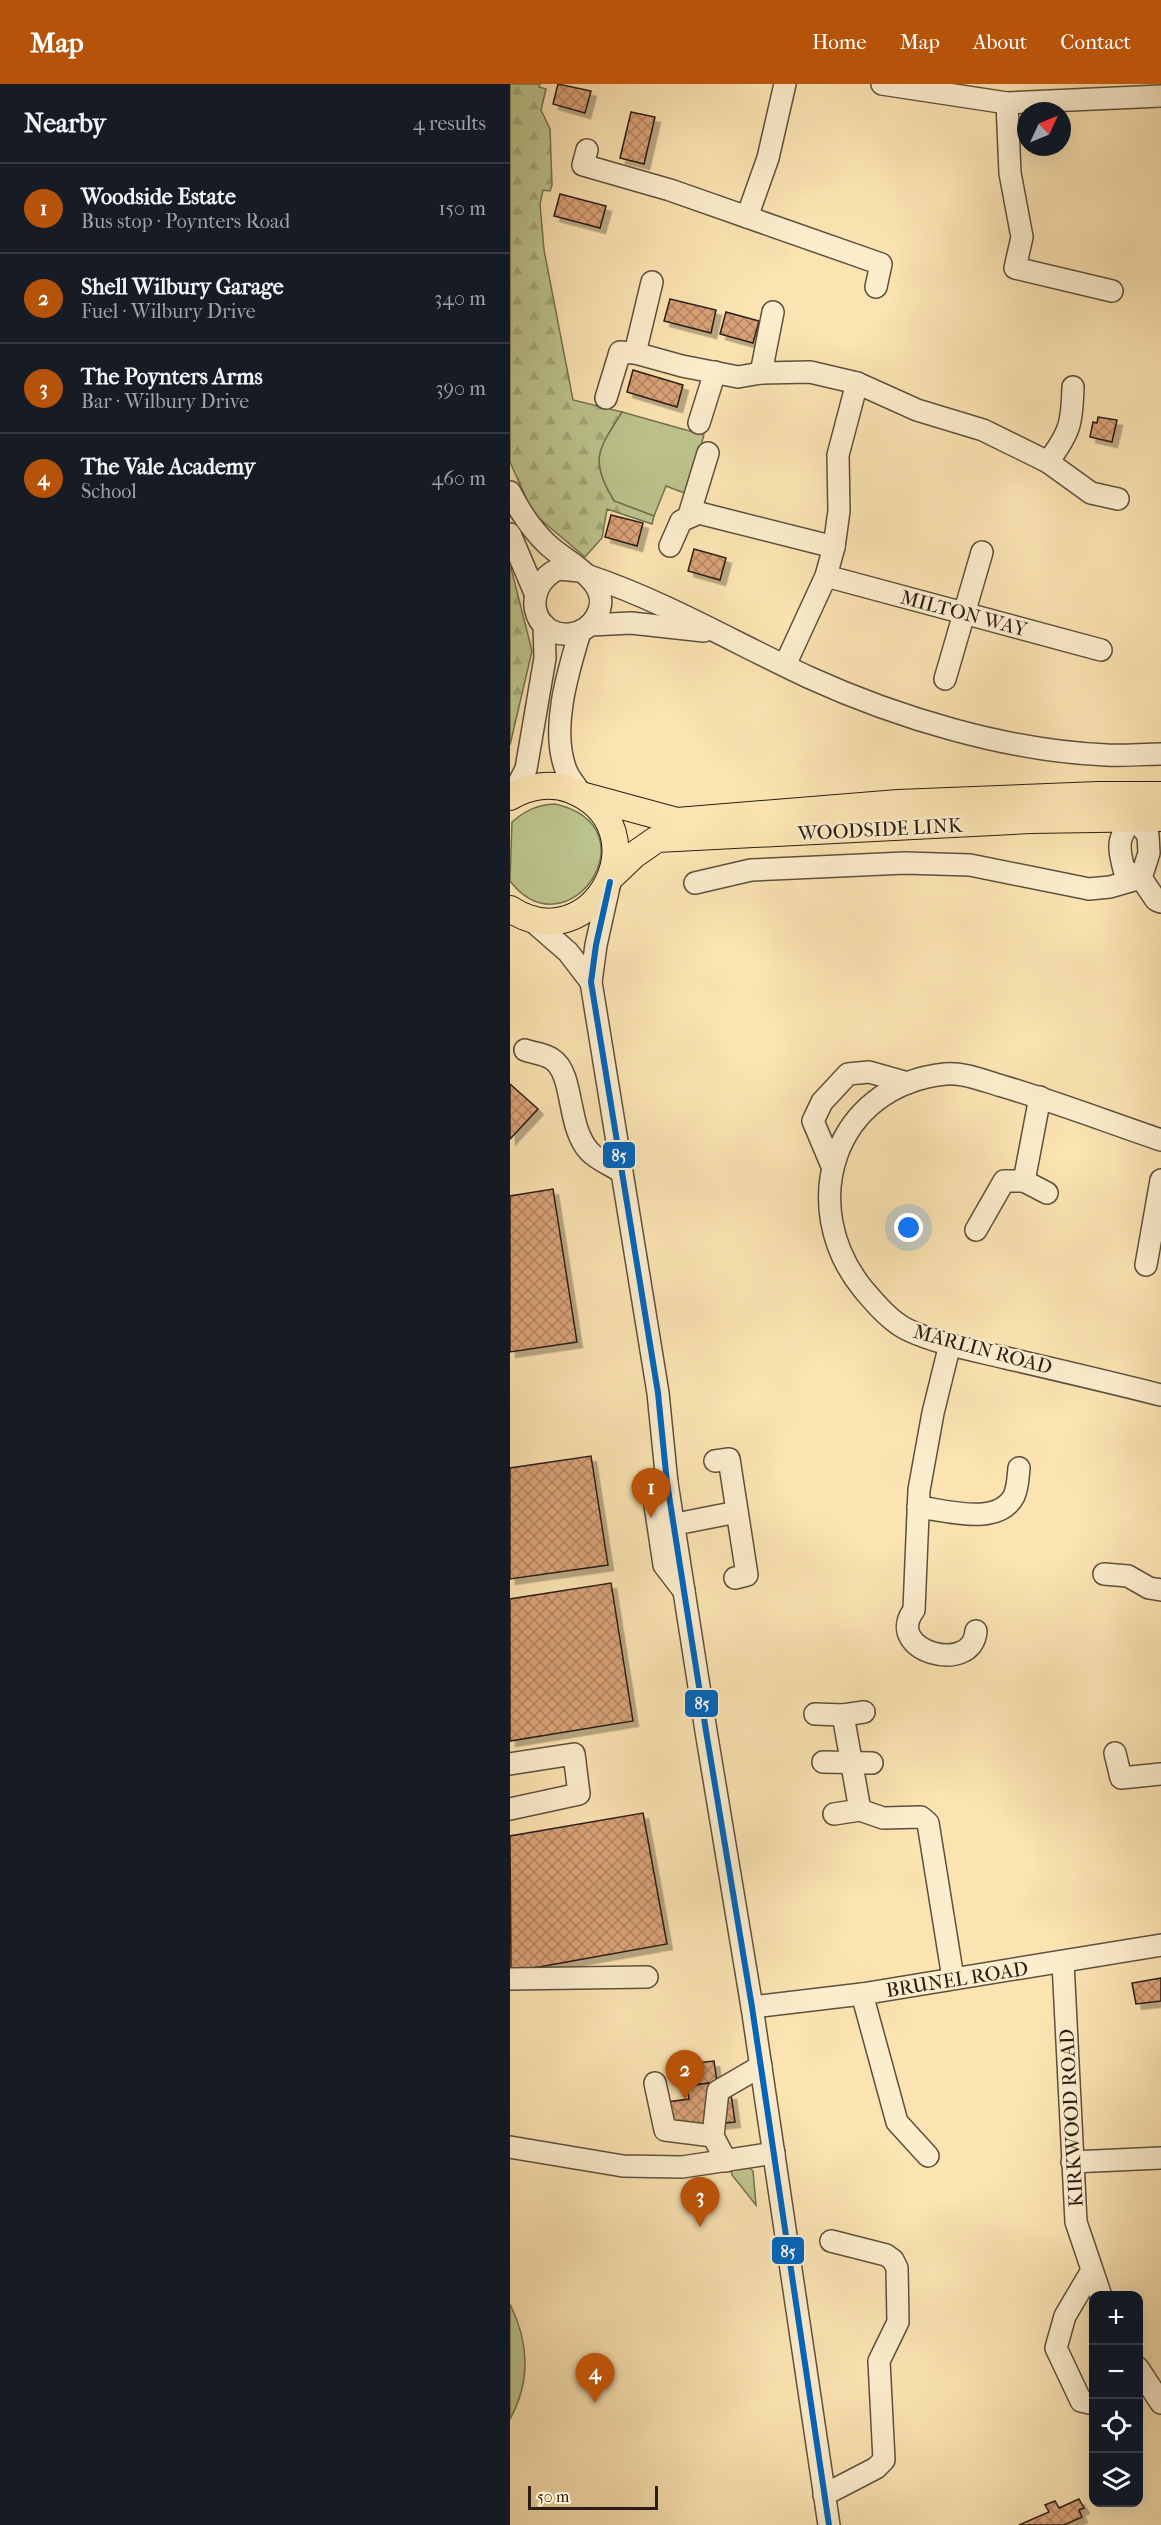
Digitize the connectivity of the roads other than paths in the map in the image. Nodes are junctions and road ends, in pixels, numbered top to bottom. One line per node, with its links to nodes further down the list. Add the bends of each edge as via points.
1 (785, 84): 6 (street, via 768,158)
2 (882, 84): 4 (street)
3 (1161, 96): 4 (street)
4 (1007, 103): 9 (street, via 1010,173 1022,237 1015,268)
5 (587, 150): 6 (street, via 583,165)
6 (747, 217): 8 (street, via 881,264)
7 (652, 282): 11 (street)
8 (876, 286)
9 (1112, 291)
10 (773, 312): 13 (street)
11 (634, 353): 12 (street); 16 (street, via 620,352)
12 (715, 372): 13 (street, via 738,377); 17 (street)
13 (761, 372): 14 (street, via 810,372)
14 (857, 382): 19 (street, via 917,410 983,430); 25 (street, via 838,455 839,511)
15 (1073, 387): 19 (street, via 1072,422 1064,442)
16 (606, 398)
17 (699, 423)
18 (708, 453): 22 (street)
19 (1048, 462): 21 (street, via 1092,493)
20 (510, 492): 27 (street, via 546,544)
21 (1118, 499)
22 (689, 515): 24 (street, via 681,521); 25 (street, via 699,513)
23 (510, 534): 29 (street)
24 (670, 546)
25 (834, 547): 28 (street)
26 (982, 552): 30 (street)
27 (585, 573): 29 (street, via 558,569 540,582); 32 (street, via 596,585 600,606); 33 (street, via 634,591)
28 (826, 576): 30 (street, MILTON WAY); 35 (street)
29 (535, 593): 31 (street, via 537,615)
30 (965, 614): 34 (street, MILTON WAY); 36 (street)
31 (544, 625): 32 (street, via 561,634); 40 (street, via 545,658 526,769)
32 (585, 628): 33 (street, via 631,622); 38 (street, via 564,688 561,739 566,770)
33 (720, 633): 35 (street)
34 (1101, 650)
35 (785, 665): 37 (street, via 912,719 1037,748 1107,756)
36 (945, 679)
37 (1161, 754)
38 (583, 795): 40 (main road, WOODSIDE LINK, via 565,787 546,785); 41 (main road, WOODSIDE LINK, via 677,821 898,803); 44 (main road, via 599,808 615,840)
39 (1161, 795): 41 (main road, WOODSIDE LINK)
40 (511, 796)
41 (1132, 806): 42 (main road, WOODSIDE LINK); 43 (street, via 1148,835 1149,853); 44 (main road, WOODSIDE LINK, via 657,840 634,855)
42 (1161, 818)
43 (1141, 878): 45 (street, via 1110,888 1089,889 970,865 905,863 751,870); 46 (street)
44 (611, 879): 47 (main road, WOODSIDE LINK, via 585,911 567,919 548,921); 48 (street)
45 (695, 883)
46 (1161, 902)
47 (519, 914): 48 (street, via 568,952)
48 (591, 982): 54 (street)
49 (525, 1050): 54 (street, via 551,1059 565,1074 571,1116 580,1138 590,1152)
50 (908, 1083): 51 (street, MARLIN ROAD, via 954,1073); 53 (street, MARLIN ROAD, via 862,1113 843,1138); 53 (street, via 858,1071 848,1074 822,1102 813,1121)
51 (1040, 1097): 52 (street, MARLIN ROAD); 56 (street)
52 (1161, 1140)
53 (832, 1166): 60 (street, MARLIN ROAD, via 828,1199 835,1242 851,1275 876,1305 905,1328)
54 (621, 1171): 64 (street, via 657,1393)
55 (1161, 1180): 59 (street)
56 (1024, 1181): 57 (street); 58 (street, via 1004,1181)
57 (1047, 1193)
58 (976, 1230)
59 (1146, 1265)
60 (950, 1344): 61 (street, MARLIN ROAD); 65 (street, via 929,1434)
61 (1161, 1395)
62 (714, 1461): 66 (street, via 729,1459)
63 (1019, 1468): 65 (street, via 1013,1497 998,1511 982,1514)
64 (667, 1482): 67 (street); 71 (street, via 655,1505 664,1565)
65 (918, 1507): 72 (street, via 914,1610 908,1618 908,1632 925,1651 944,1656 974,1641)
66 (737, 1512): 67 (street); 69 (street, via 747,1575)
67 (676, 1524): 71 (street)
68 (1104, 1574): 70 (street, via 1128,1576)
69 (735, 1578)
70 (1161, 1590)
71 (684, 1592): 90 (street)
72 (976, 1631)
73 (864, 1712): 75 (street)
74 (815, 1714): 75 (street)
75 (843, 1715): 78 (street)
76 (1115, 1753): 80 (street, via 1120,1778)
77 (823, 1762): 78 (street)
78 (862, 1763): 82 (street)
79 (510, 1764): 81 (street, via 574,1754 579,1794)
80 (1161, 1774)
81 (510, 1809)
82 (860, 1810): 83 (street); 87 (street, via 883,1818 921,1817 928,1823)
83 (834, 1814)
84 (1161, 1945): 85 (street, BRUNEL ROAD)
85 (1063, 1962): 87 (street, BRUNEL ROAD); 99 (street, KIRKWOOD ROAD)
86 (647, 1977): 88 (street)
87 (953, 1978): 89 (street, BRUNEL ROAD)
88 (510, 1979)
89 (862, 1994): 90 (street, BRUNEL ROAD); 96 (street, via 897,2122)
90 (752, 2007): 91 (street)
91 (761, 2066): 93 (street, via 718,2091); 95 (street)
92 (655, 2083): 93 (street, via 665,2130)
93 (713, 2136): 98 (street)
94 (510, 2147): 98 (street, via 623,2166 682,2167)
95 (774, 2153): 98 (street); 104 (street)
96 (928, 2156)
97 (1161, 2158): 99 (street)
98 (726, 2161)
99 (1072, 2162): 101 (street, KIRKWOOD ROAD, via 1076,2222)
100 (831, 2241): 104 (street, via 893,2260 897,2268 898,2322 879,2361 884,2460)
101 (1091, 2272): 102 (street, KIRKWOOD ROAD); 103 (street, via 1065,2316 1056,2348 1081,2401)
102 (1099, 2291)
103 (1089, 2403)
104 (824, 2495): 105 (street)
105 (829, 2525)

